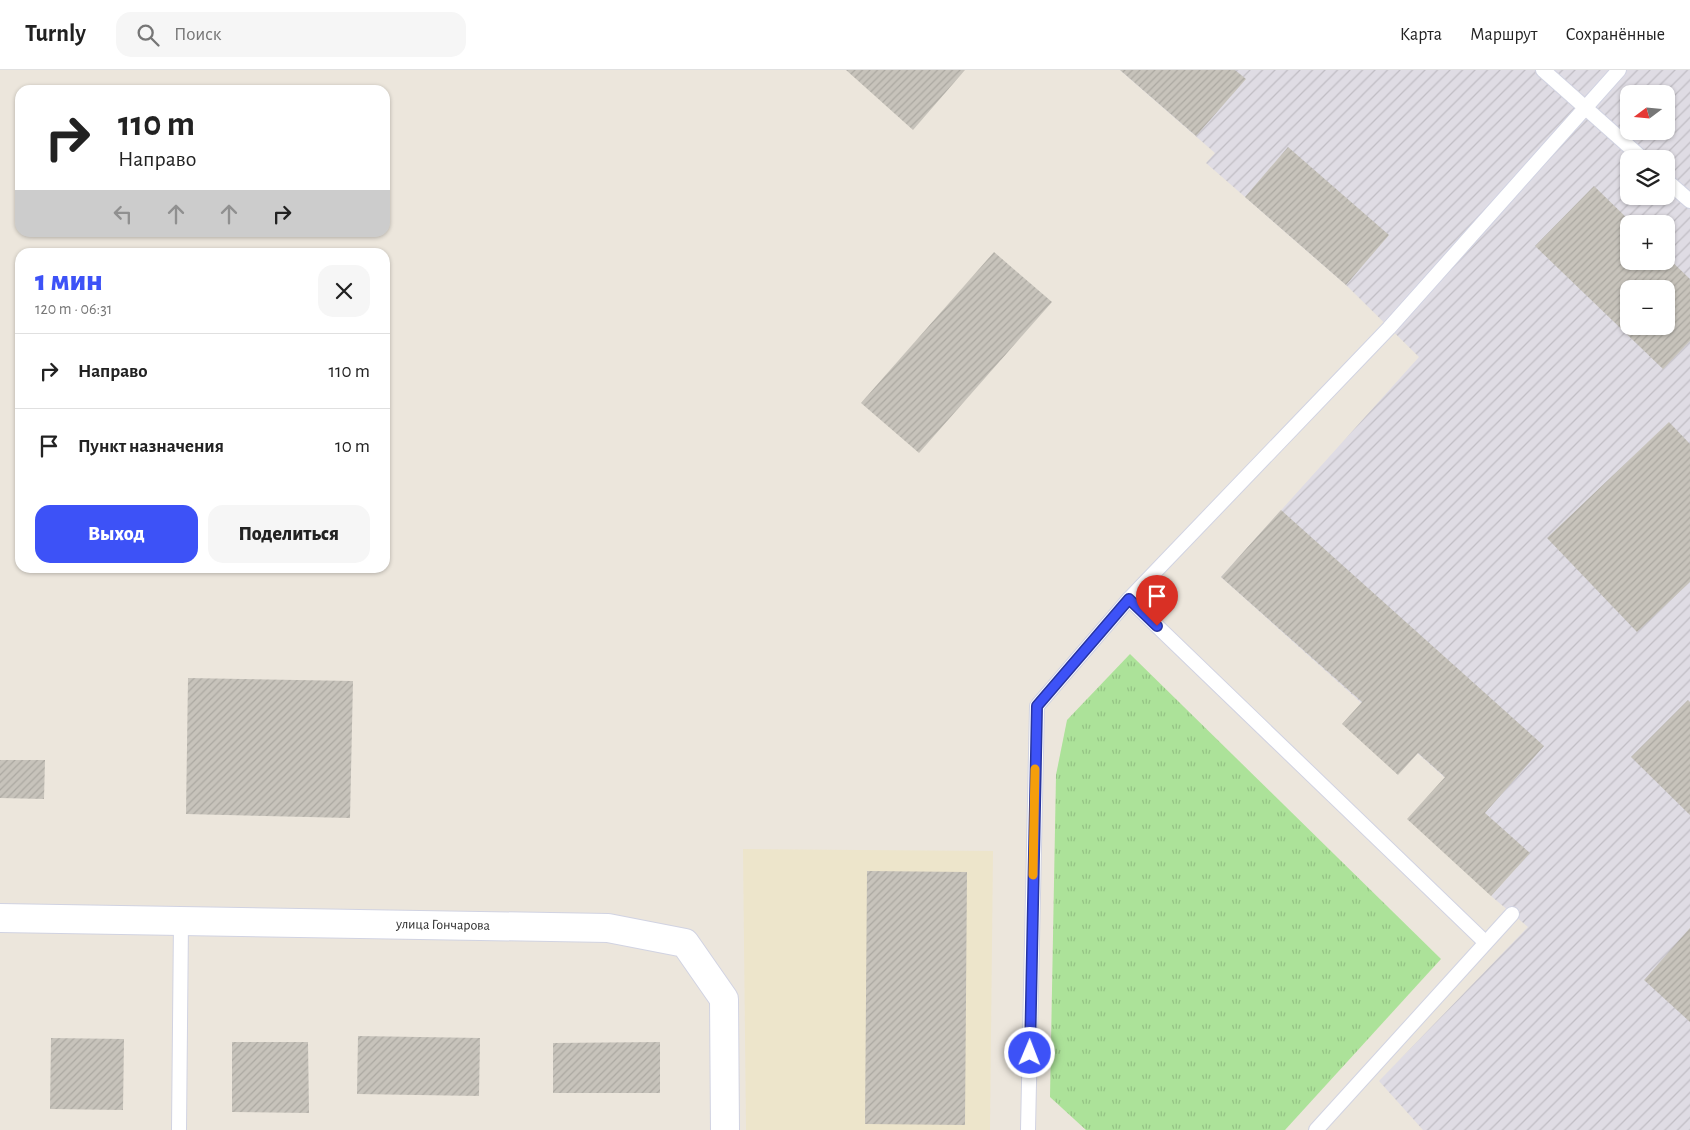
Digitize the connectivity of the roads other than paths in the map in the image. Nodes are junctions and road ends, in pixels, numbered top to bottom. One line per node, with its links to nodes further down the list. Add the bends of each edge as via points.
1 (1543, 70): 3 (lane)
2 (1619, 70): 3 (lane)
3 (1586, 108): 4 (lane); 7 (lane, via 1389,328)
4 (1633, 150)
5 (1675, 188): 6 (lane)
6 (1690, 201)
7 (1129, 599): 11 (lane); 14 (lane, via 1037,706)
8 (1512, 914): 11 (lane)
9 (0, 918): 10 (street, улица Гончарова)
10 (181, 921): 12 (lane); 13 (street, улица Гончарова, via 608,928 685,943 724,999)
11 (1485, 942): 15 (lane)
12 (179, 1130)
13 (725, 1130)
14 (1028, 1130)
15 (1316, 1130)

